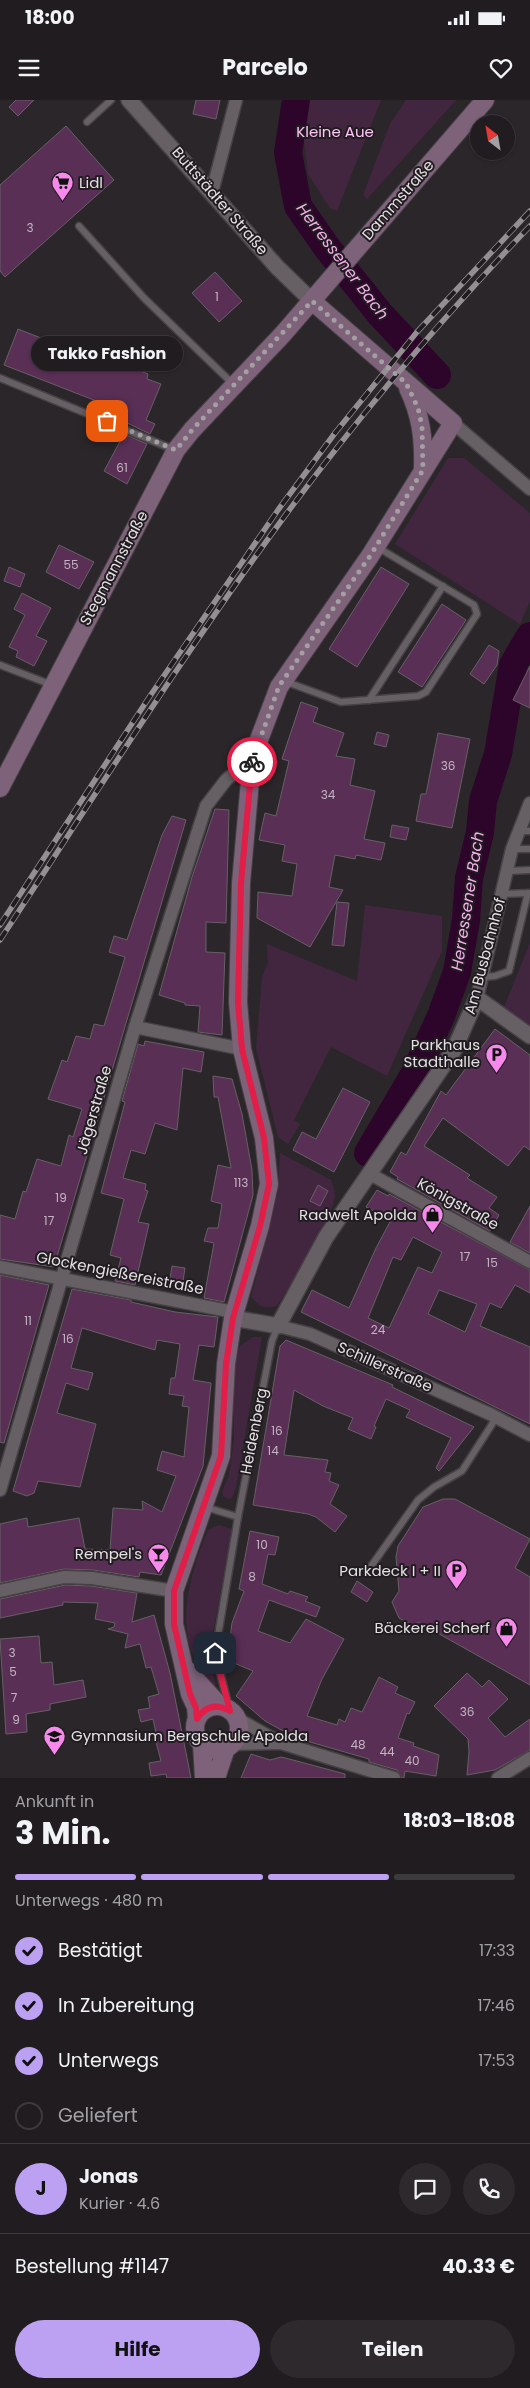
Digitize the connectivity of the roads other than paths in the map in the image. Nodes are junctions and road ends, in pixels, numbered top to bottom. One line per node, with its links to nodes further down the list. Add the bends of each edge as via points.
1 (111, 100): 5 (lane)
2 (129, 100): 6 (street, Buttstädter Straße)
3 (236, 100): 6 (street)
4 (485, 100): 8 (main road, Dammstraße)
5 (87, 122)
6 (212, 192): 8 (street, Buttstädter Straße, via 277,267)
7 (79, 226): 11 (lane, via 144,298)
8 (312, 301): 10 (main road); 11 (main road, Stegmannstraße)
9 (0, 378): 13 (lane)
10 (406, 383): 12 (main road); 14 (main road, via 418,408 422,426)
11 (234, 385): 13 (main road, Stegmannstraße)
12 (453, 423): 14 (main road, Heidenberg); 15 (street)
13 (176, 450): 20 (main road, Stegmannstraße)
14 (423, 470): 16 (main road, Heidenberg)
15 (530, 489)
16 (376, 546): 17 (lane); 19 (main road, Heidenberg)
17 (443, 586): 21 (lane); 21 (lane, via 474,605 477,614 426,692 418,696)
18 (0, 665): 20 (lane)
19 (283, 680): 21 (lane, via 342,702); 22 (main road, Heidenberg)
20 (53, 686): 23 (main road, Stegmannstraße)
21 (370, 700)
22 (252, 758): 34 (street, Jägerstraße, via 226,780 206,806); 36 (main road, Heidenberg, via 241,883 238,1002)
23 (0, 788)
24 (530, 803): 25 (street, Am Busbahnhof)
25 (524, 831): 26 (street, Am Busbahnhof)
26 (512, 849): 27 (lane); 29 (street, Am Busbahnhof)
27 (530, 849)
28 (530, 870): 29 (lane)
29 (507, 871): 31 (street, Am Busbahnhof)
30 (529, 893): 31 (lane); 32 (lane, via 509,971)
31 (502, 894): 32 (street, Am Busbahnhof)
32 (483, 977): 33 (street, Am Busbahnhof)
33 (477, 998): 35 (street); 37 (street, Am Busbahnhof, via 454,1050)
34 (135, 1027): 36 (street); 40 (street, Jägerstraße)
35 (530, 1036)
36 (242, 1049): 41 (main road, Heidenberg, via 264,1138 269,1184)
37 (370, 1174): 38 (street, Königstraße); 42 (street, Heidenberg, via 326,1237)
38 (530, 1262)
39 (0, 1267): 40 (street, Glockengießereistraße)
40 (62, 1278): 41 (street, Glockengießereistraße); 45 (street, Jägerstraße)
41 (234, 1315): 42 (street, Schillerstraße); 46 (main road, Heidenberg, via 226,1364 221,1456)
42 (278, 1326): 43 (street, Schillerstraße, via 310,1334); 47 (lane, Heidenberg, via 272,1341)
43 (496, 1418): 44 (street, Schillerstraße); 48 (lane, via 462,1471 418,1500)
44 (530, 1435)
45 (0, 1488)
46 (204, 1507): 47 (lane); 50 (main road, Heidenberg)
47 (238, 1516): 52 (lane, Heidenberg, via 215,1653)
48 (367, 1572)
49 (0, 1590): 50 (street, via 64,1578 92,1578)
50 (174, 1591): 51 (main road, Heidenberg, via 174,1624)
51 (185, 1668): 52 (main road, Heidenberg); 53 (main road, Heidenberg)
52 (228, 1712): 53 (main road, via 205,1710); 54 (street); 56 (main road, via 238,1733)
53 (197, 1719): 55 (main road, via 195,1733)
54 (281, 1743): 56 (street); 60 (street)
55 (202, 1744): 56 (main road, via 214,1750); 58 (main road)
56 (229, 1746): 59 (main road)
57 (530, 1758): 61 (street)
58 (204, 1778)
59 (216, 1778)
60 (394, 1778)
61 (498, 1778)

